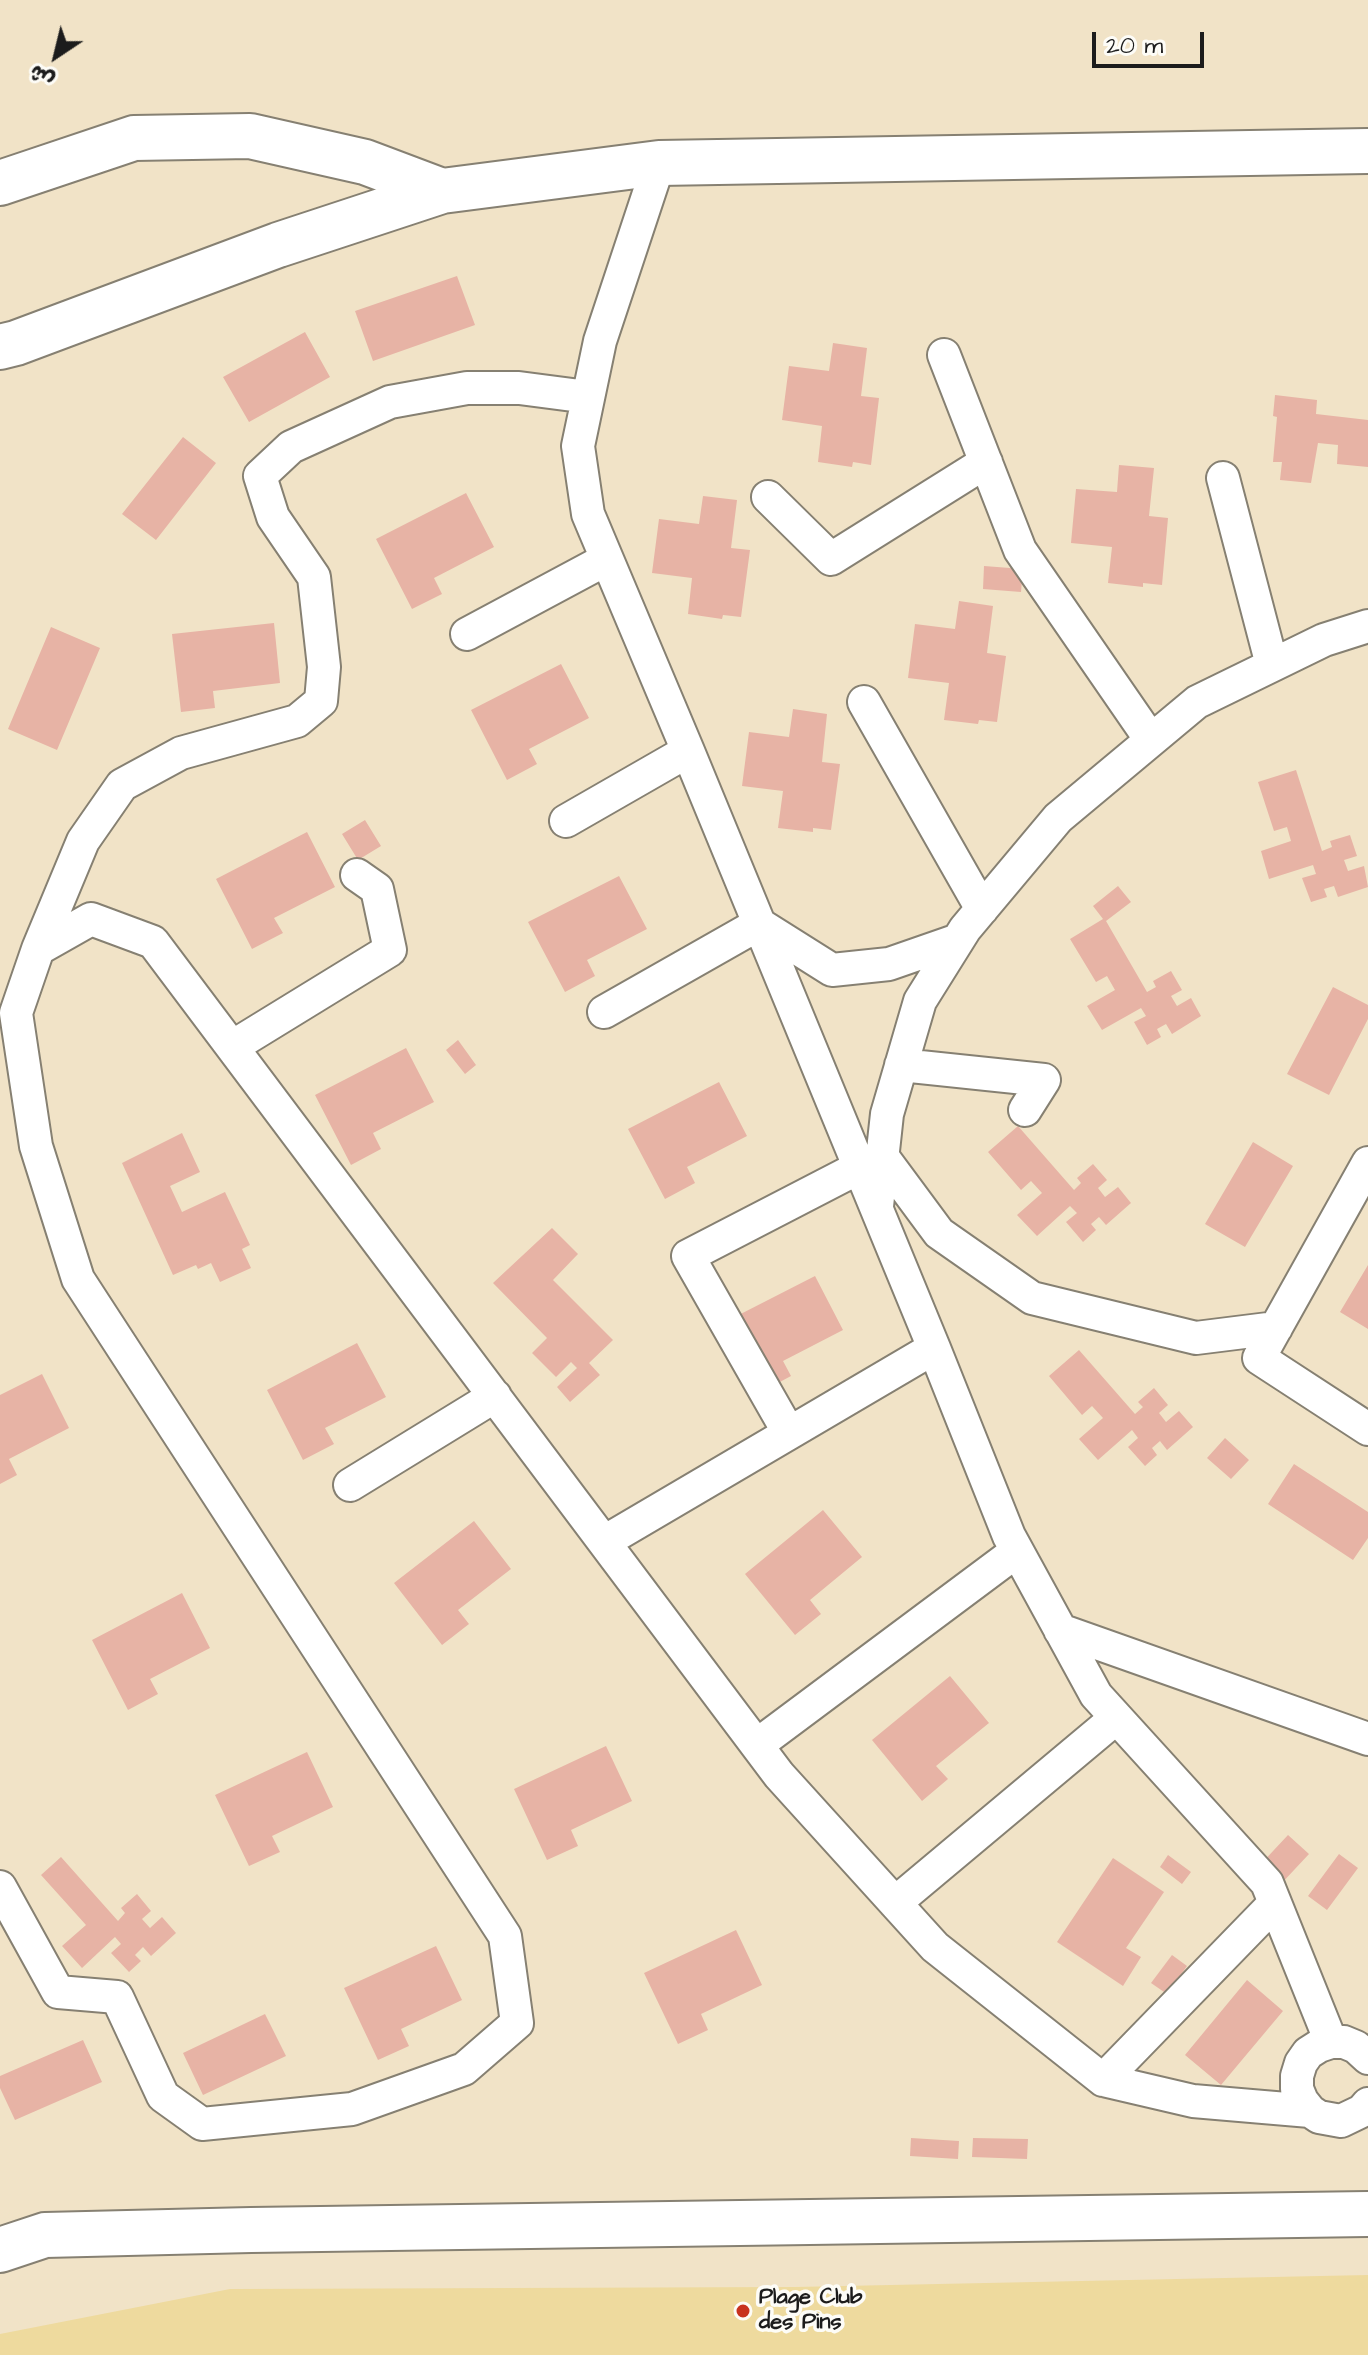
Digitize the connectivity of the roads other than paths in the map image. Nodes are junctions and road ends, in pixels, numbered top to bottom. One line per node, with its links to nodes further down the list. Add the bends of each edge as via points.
1 (1368, 151): 2 (main road)
2 (659, 163): 4 (main road); 7 (street, via 600,341)
3 (0, 183): 4 (main road, via 134,138 250,136 365,162)
4 (442, 191): 5 (main road, via 117,303)
5 (5, 349)
6 (944, 355): 8 (street)
7 (588, 397): 11 (street, via 578,446 588,514); 23 (street, via 467,388 390,402 291,447 260,476 273,517 314,577 324,667 321,701 297,721 181,753 122,785 83,841)
8 (986, 462): 10 (street, via 831,559); 16 (street, via 1020,550)
9 (1223, 478): 14 (street)
10 (768, 497)
11 (607, 559): 13 (street); 17 (street)
12 (1368, 626): 14 (street)
13 (467, 634)
14 (1272, 665): 16 (street, via 1197,702)
15 (864, 702): 20 (street)
16 (1151, 740): 20 (street, via 1058,818)
17 (688, 751): 18 (street); 21 (street)
18 (566, 821)
19 (357, 875): 26 (street, via 377,889 390,950)
20 (982, 909): 22 (street)
21 (759, 924): 22 (street, via 832,970 889,964); 24 (street); 29 (street)
22 (958, 940): 27 (street, via 920,1001)
23 (38, 949): 25 (street); 26 (street, via 91,919 153,942)
24 (604, 1012)
25 (8, 1014): 43 (street, via 36,1146 78,1279 505,1936 517,2023 464,2069 352,2109 202,2124 163,2096 117,1997 58,1992)
26 (232, 1047): 33 (street)
27 (901, 1065): 28 (street, via 1044,1080); 29 (street)
28 (1025, 1110)
29 (871, 1162): 31 (street, via 939,1233 1032,1298 1196,1338); 32 (street, via 877,1208); 35 (street, via 688,1256)
30 (1368, 1163): 31 (street)
31 (1276, 1328): 34 (street, via 1259,1358)
32 (934, 1348): 35 (street); 38 (street)
33 (495, 1396): 36 (street); 37 (street)
34 (1368, 1429)
35 (789, 1433): 37 (street)
36 (350, 1485)
37 (604, 1542): 42 (street)
38 (1017, 1551): 39 (street); 42 (street)
39 (1060, 1630): 40 (street, via 1096,1695); 41 (street)
40 (1116, 1718): 44 (street); 45 (street, via 1267,1883)
41 (1368, 1739)
42 (757, 1745): 44 (street)
43 (0, 1887)
44 (895, 1903): 48 (street, via 935,1947)
45 (1275, 1903): 46 (street); 48 (street)
46 (1331, 2042): 47 (street, via 1356,2047); 49 (street, via 1308,2053 1297,2076 1297,2089)
47 (1368, 2058)
48 (1103, 2080): 49 (street, via 1193,2101)
49 (1310, 2111): 50 (street, via 1341,2121)
50 (1363, 2113)
51 (1368, 2214): 52 (main road, via 45,2235)
52 (0, 2250)

